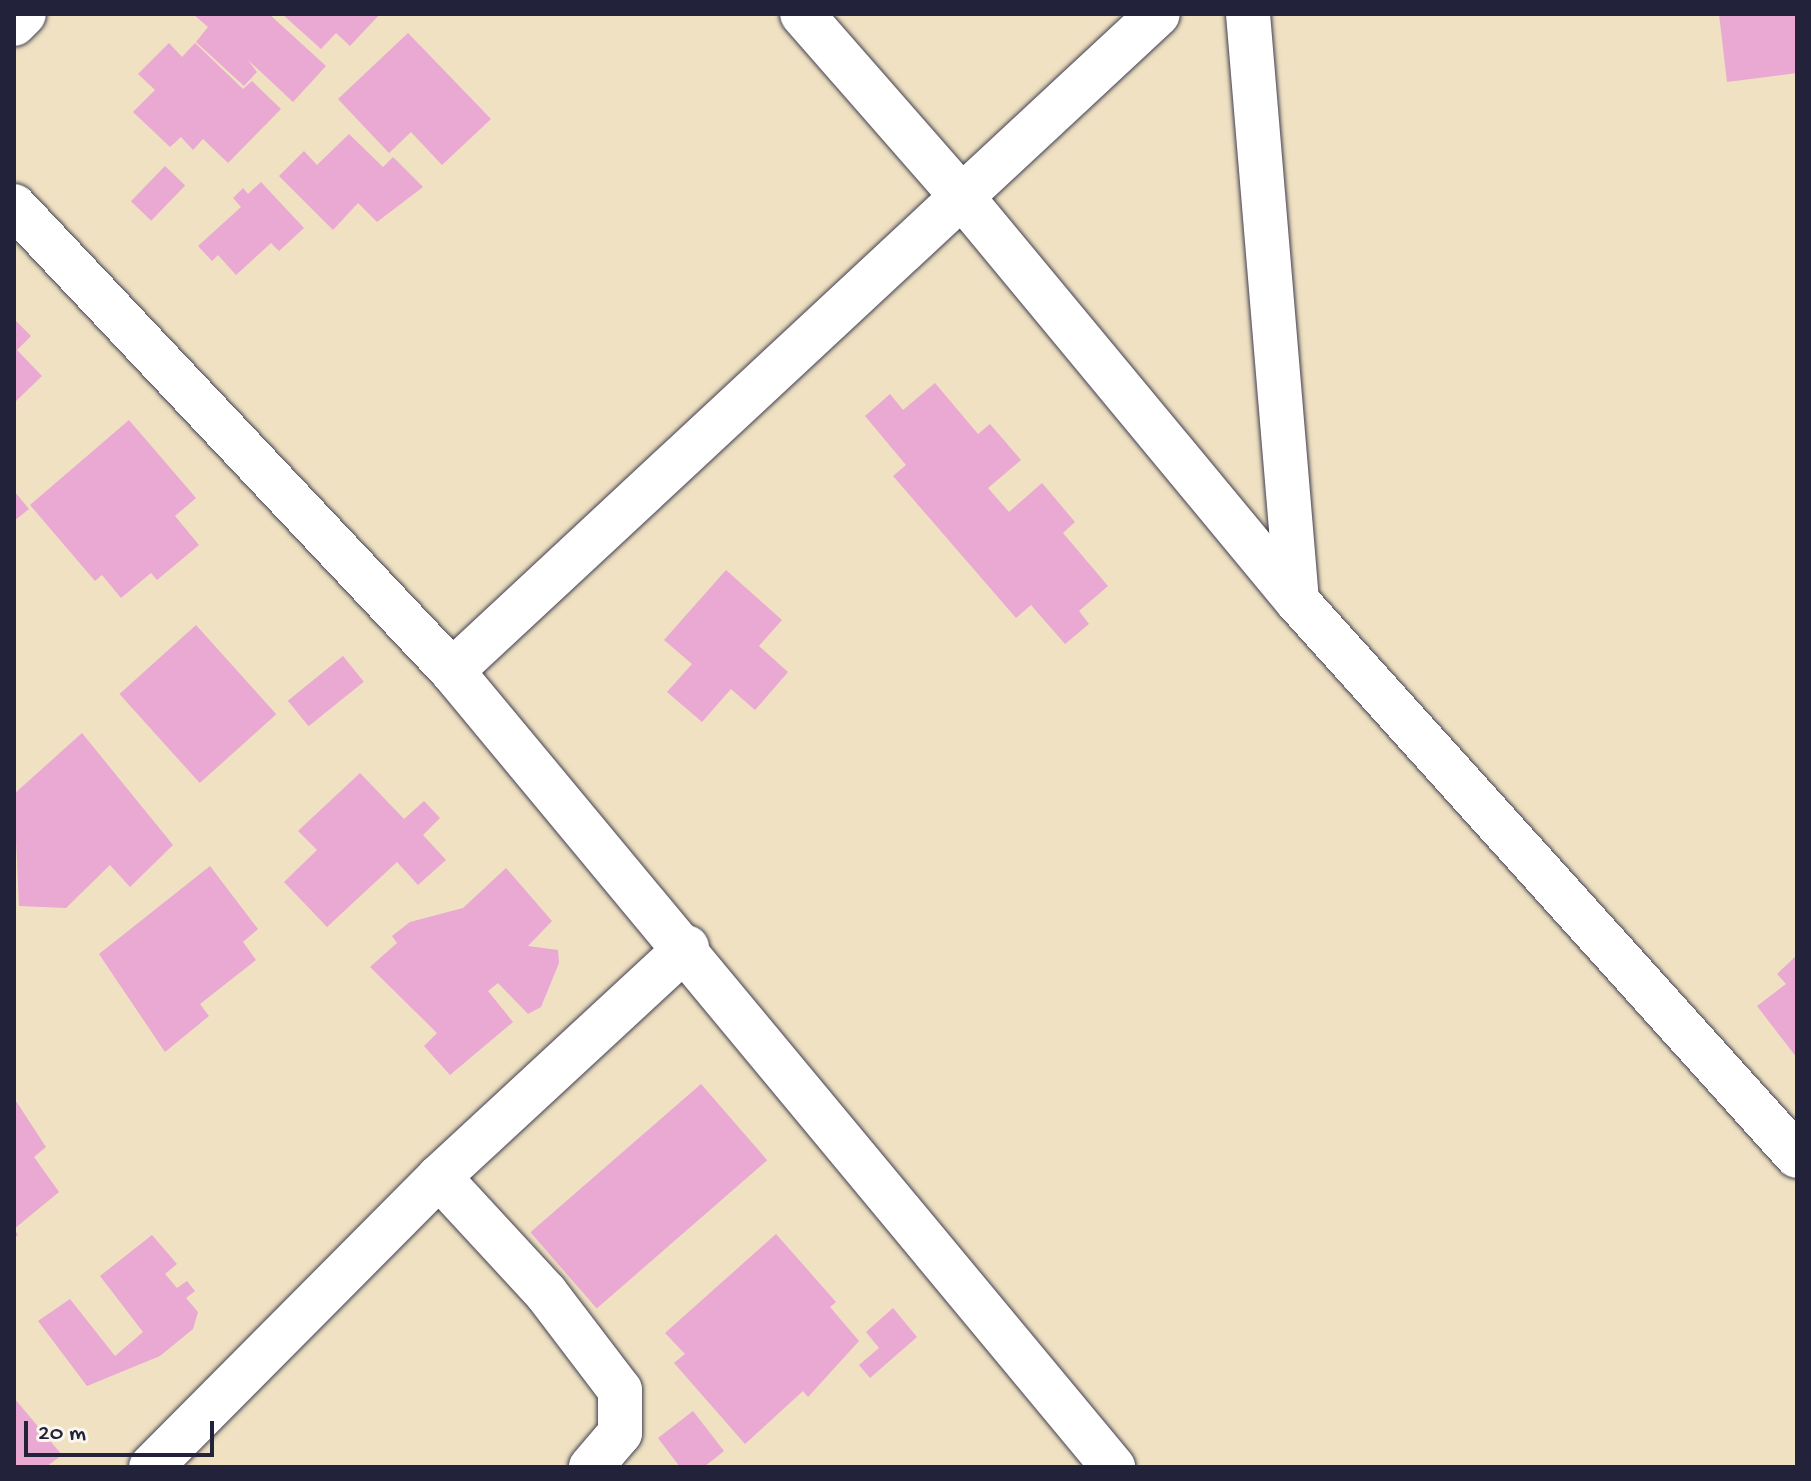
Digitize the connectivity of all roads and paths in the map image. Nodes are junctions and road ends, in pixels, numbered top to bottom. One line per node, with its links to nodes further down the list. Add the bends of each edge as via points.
1 (24, 14): 5 (street)
2 (802, 14): 6 (street)
3 (1158, 14): 6 (street)
4 (1248, 14): 8 (street)
5 (14, 24)
6 (963, 198): 8 (street); 9 (street)
7 (14, 206): 9 (street)
8 (1297, 601): 11 (street)
9 (452, 671): 10 (street)
10 (687, 947): 12 (street); 15 (street)
11 (1797, 1156)
12 (439, 1177): 13 (street); 14 (street, via 546,1293 620,1390 620,1433)
13 (151, 1467)
14 (591, 1467)
15 (1113, 1467)

